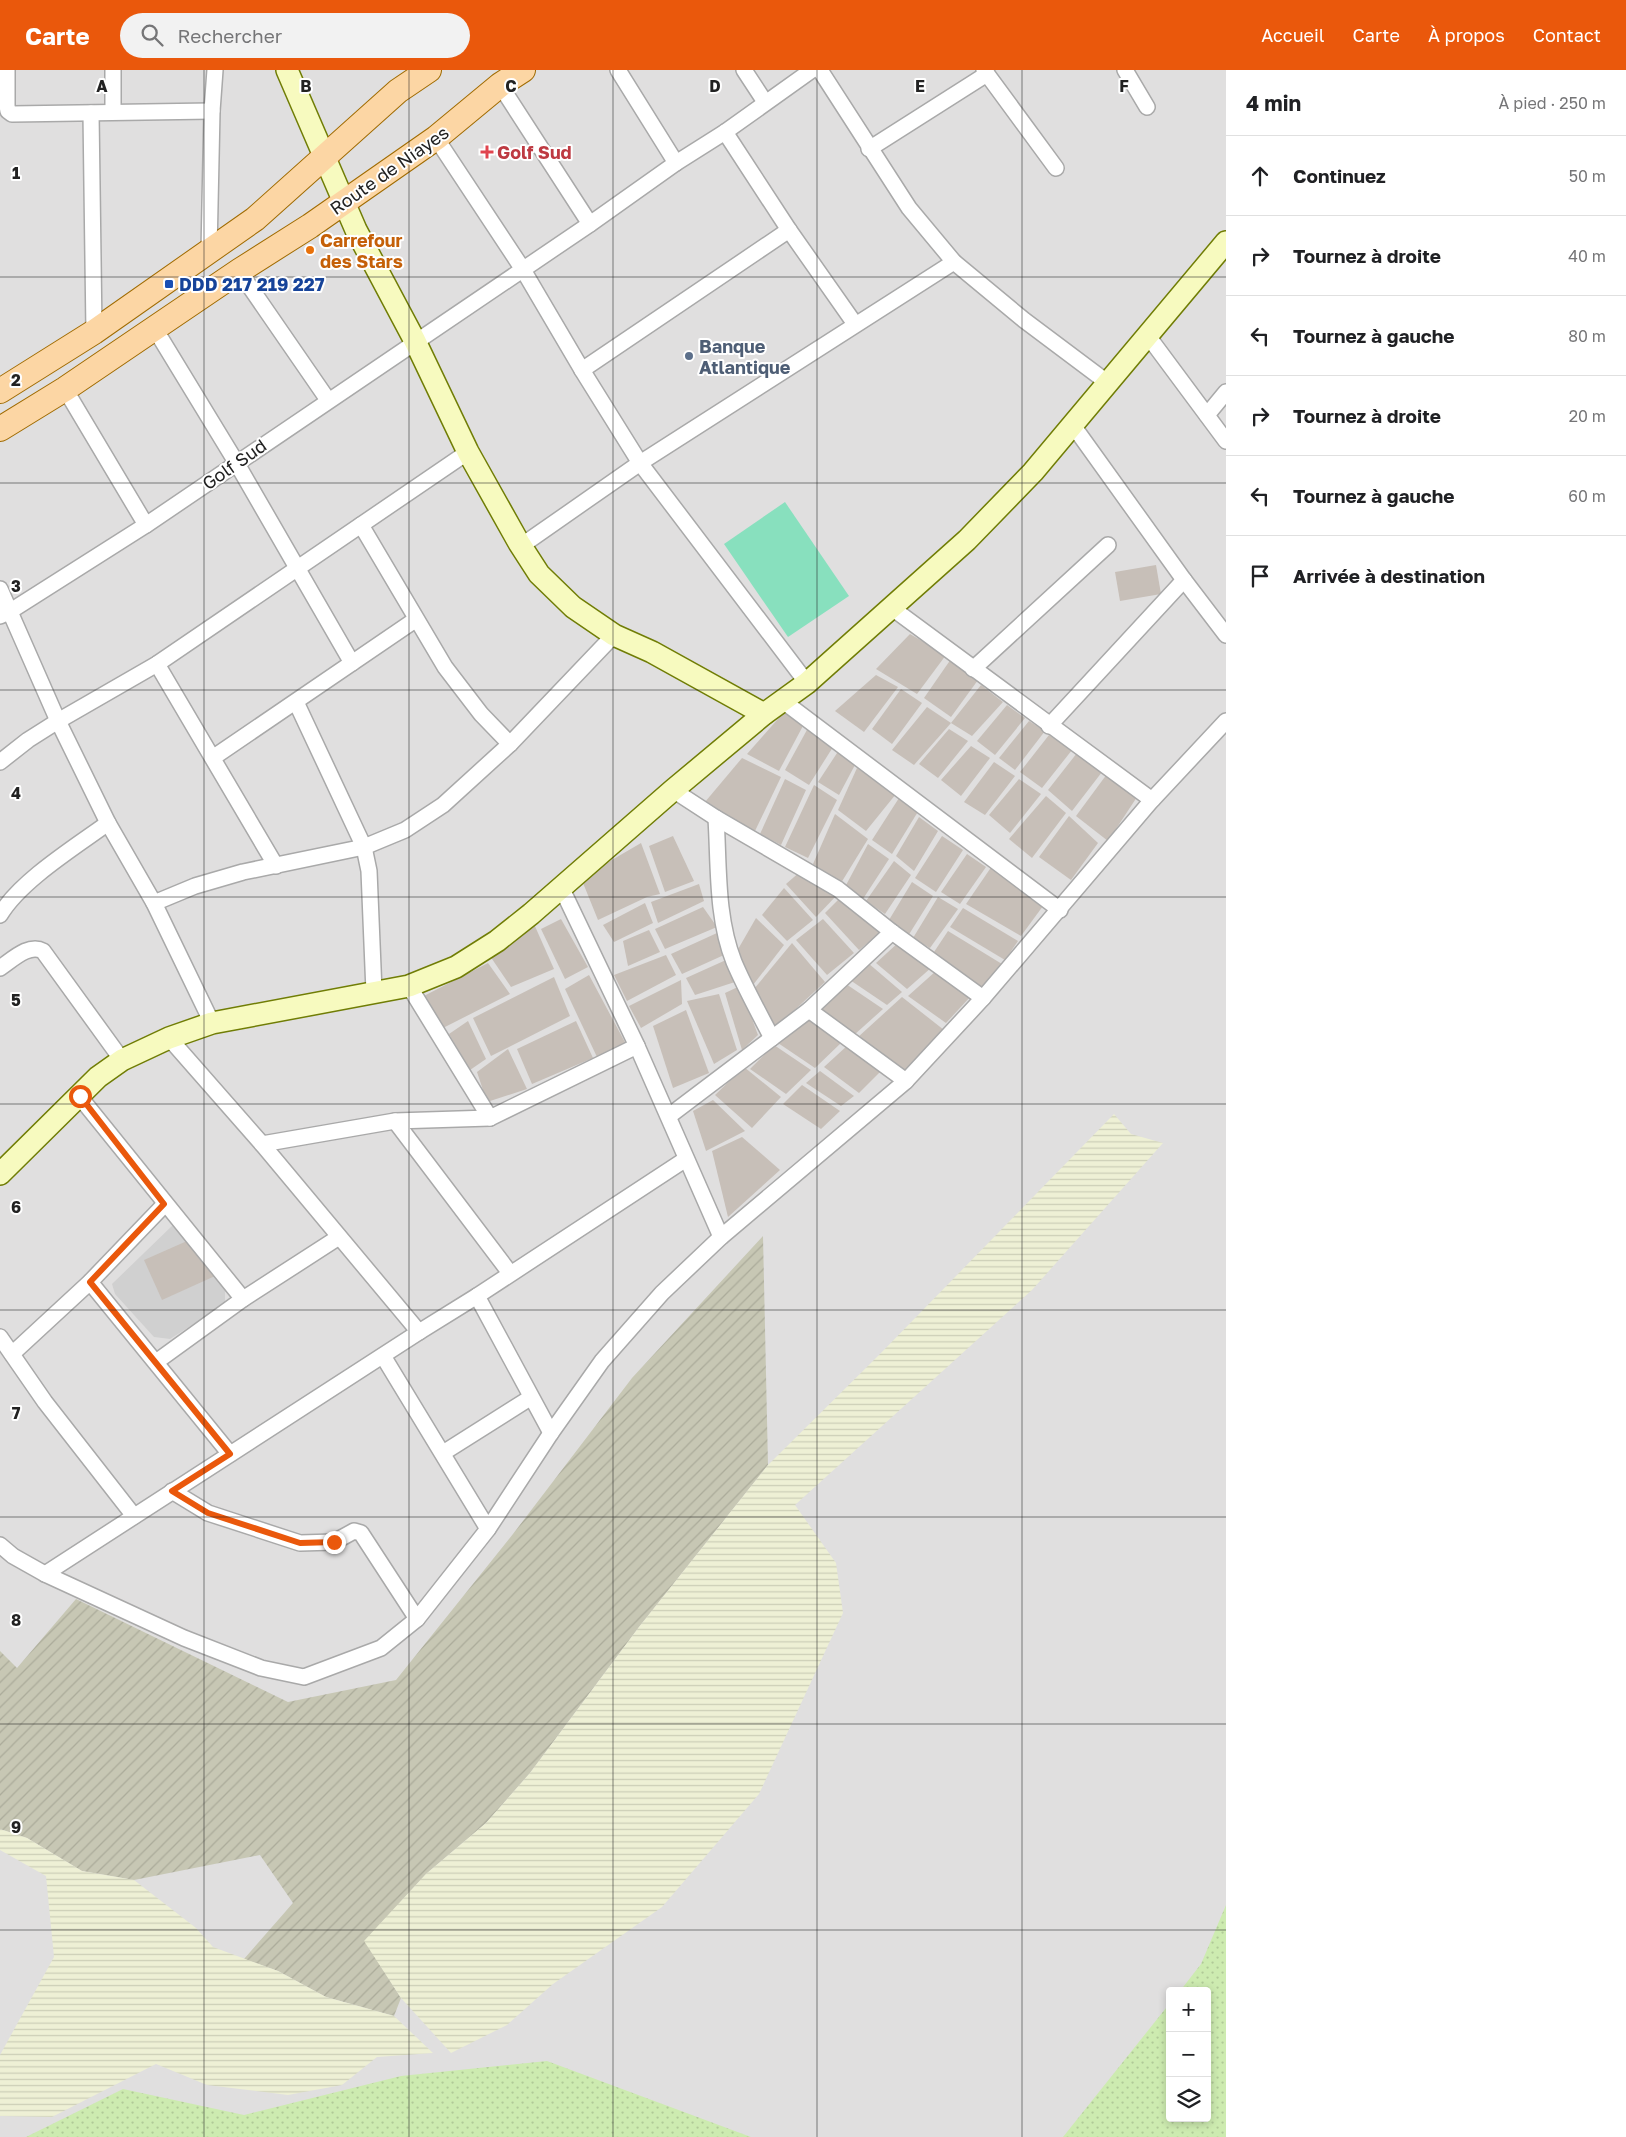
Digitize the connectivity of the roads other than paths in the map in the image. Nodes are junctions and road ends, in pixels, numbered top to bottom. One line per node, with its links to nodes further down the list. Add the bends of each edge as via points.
1 (7, 70): 14 (street)
2 (112, 70): 18 (street)
3 (215, 70): 17 (street)
4 (286, 70): 23 (street)
5 (429, 70): 23 (main road, via 398,91)
6 (523, 70): 13 (main road, Route de Niayes)
7 (618, 70): 24 (street)
8 (744, 70): 15 (street)
9 (812, 70): 15 (street, Golf Sud)
10 (820, 70): 22 (street)
11 (1125, 70): 16 (street)
12 (986, 72): 22 (street); 25 (street)
13 (500, 85): 21 (main road, Route de Niayes); 27 (street)
14 (3, 92): 19 (street, via 8,111 12,114)
15 (765, 102): 20 (street, Golf Sud)
16 (1147, 107)
17 (212, 111): 18 (street); 30 (street)
18 (113, 112): 19 (street)
19 (91, 113): 36 (street)
20 (725, 132): 24 (street, Golf Sud); 28 (street)
21 (436, 138): 26 (main road, Route de Niayes); 32 (street)
22 (869, 148): 31 (street, via 909,208)
23 (325, 158): 26 (street); 30 (main road, via 254,219)
24 (676, 163): 27 (street, Golf Sud)
25 (1056, 168)
26 (339, 191): 33 (main road, Route de Niayes); 38 (street)
27 (590, 224): 32 (street, Golf Sud)
28 (789, 230): 34 (street); 39 (street)
29 (1226, 242): 37 (street)
30 (209, 251): 36 (main road)
31 (954, 262): 34 (street); 40 (street, via 1024,320)
32 (522, 268): 38 (street, Golf Sud); 39 (street)
33 (239, 271): 35 (main road, Route de Niayes); 44 (street)
34 (855, 324): 51 (street)
35 (155, 329): 41 (main road, Route de Niayes); 50 (street)
36 (94, 332): 42 (main road)
37 (1148, 336): 40 (street); 45 (street)
38 (415, 341): 44 (street, Golf Sud); 49 (street)
39 (582, 370): 51 (street)
40 (1108, 382): 46 (street)
41 (65, 388): 47 (main road, Route de Niayes); 52 (street)
42 (0, 391)
43 (1226, 392): 45 (street)
44 (328, 400): 50 (street, Golf Sud)
45 (1207, 415): 48 (street)
46 (1072, 424): 57 (street); 59 (street, via 1033,472 967,540)
47 (0, 429)
48 (1226, 441)
49 (468, 452): 53 (street); 55 (street)
50 (236, 462): 52 (street, Golf Sud); 56 (street)
51 (640, 463): 55 (street); 67 (street)
52 (146, 525): 60 (street, Golf Sud)
53 (361, 525): 56 (street); 61 (street)
54 (1108, 545): 66 (street)
55 (520, 546): 62 (street, via 539,574 572,607)
56 (296, 567): 64 (street); 65 (street)
57 (1184, 580): 63 (street); 73 (street)
58 (0, 589): 60 (street)
59 (892, 608): 66 (street); 67 (street)
60 (4, 614): 71 (street)
61 (415, 620): 65 (street); 74 (street, via 481,714)
62 (614, 635): 70 (street, via 652,652); 74 (street)
63 (1226, 635)
64 (157, 664): 71 (street); 75 (street)
65 (352, 664): 69 (street)
66 (973, 669): 73 (street)
67 (807, 683): 68 (street)
68 (783, 700): 70 (street); 85 (street)
69 (296, 702): 75 (street); 81 (street)
70 (764, 714): 77 (street)
71 (58, 721): 76 (street); 80 (street)
72 (1226, 721): 78 (street)
73 (1049, 726): 78 (street)
74 (510, 744): 81 (street, via 443,805 405,830)
75 (214, 757): 82 (street)
76 (0, 762)
77 (673, 790): 79 (street); 83 (street)
78 (1152, 800): 85 (street)
79 (716, 818): 87 (street, via 838,889); 95 (street, via 725,931 734,961)
80 (108, 823): 84 (street); 86 (street, via 41,873 7,904)
81 (364, 846): 82 (street); 90 (street, via 369,871)
82 (276, 866): 84 (street, via 195,886)
83 (561, 887): 89 (street, via 497,941 456,967); 96 (street)
84 (154, 903): 93 (street)
85 (1060, 910): 91 (street)
86 (0, 915)
87 (892, 932): 91 (street); 92 (street)
88 (0, 968): 97 (street, via 30,948 43,951)
89 (409, 986): 90 (street); 101 (street)
90 (374, 992): 93 (street)
91 (983, 998): 98 (street)
92 (809, 1010): 95 (street); 98 (street)
93 (212, 1023): 94 (street)
94 (169, 1038): 97 (street); 103 (street)
95 (772, 1038): 100 (street)
96 (637, 1046): 100 (street); 101 (street)
97 (122, 1060): 99 (street, via 98,1077)
98 (906, 1081): 108 (street)
99 (80, 1096): 105 (street); 106 (street)
100 (669, 1116): 104 (street)
101 (490, 1118): 102 (street)
102 (395, 1121): 103 (street); 109 (street)
103 (262, 1144): 107 (street)
104 (686, 1159): 108 (street); 109 (street)
105 (0, 1174)
106 (164, 1204): 110 (street); 112 (street)
107 (339, 1237): 112 (street); 113 (street)
108 (721, 1238): 119 (street, via 662,1294 602,1361)
109 (510, 1273): 111 (street)
110 (90, 1282): 115 (street); 117 (street)
111 (477, 1296): 113 (street); 118 (street)
112 (243, 1299): 117 (street)
113 (419, 1332): 116 (street)
114 (0, 1337): 115 (street)
115 (12, 1354): 123 (street, via 44,1402)
116 (383, 1356): 120 (street); 121 (street)
117 (156, 1362): 121 (street)
118 (530, 1398): 119 (street); 120 (street)
119 (551, 1433): 124 (street)
120 (443, 1453): 124 (street)
121 (230, 1454): 122 (street)
122 (172, 1491): 123 (street); 127 (street, via 208,1513 300,1543 334,1542 354,1531 361,1533)
123 (134, 1516): 126 (street)
124 (488, 1529): 127 (street)
125 (0, 1545): 126 (street)
126 (44, 1574): 127 (street, via 261,1668 304,1677 381,1648)
127 (417, 1619)

